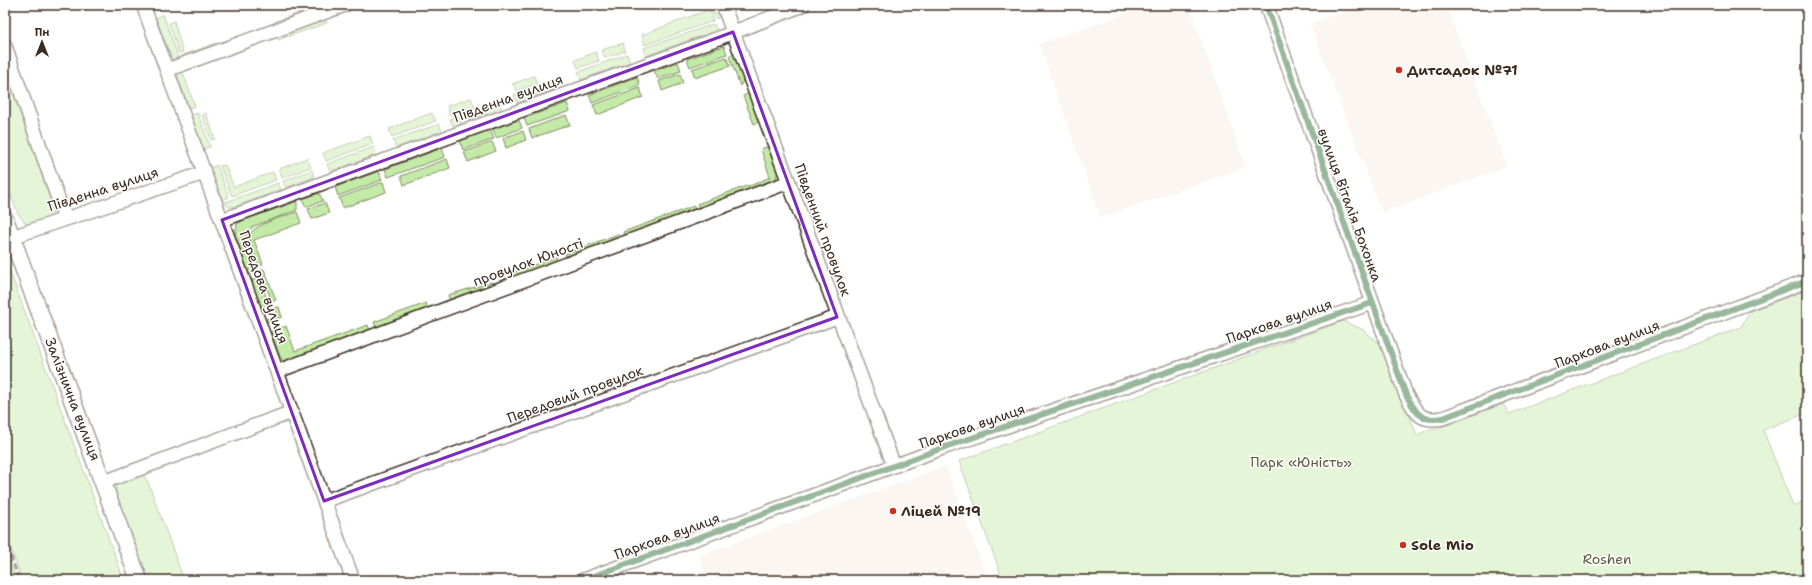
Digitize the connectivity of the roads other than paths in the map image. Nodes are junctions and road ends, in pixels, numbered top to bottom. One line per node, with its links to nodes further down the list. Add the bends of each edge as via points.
1 (143, 5): 8 (street, Передова вулиця)
2 (345, 5): 8 (street)
3 (723, 5): 6 (street, Південний провулок)
4 (803, 5): 6 (street, Південна вулиця)
5 (1266, 5): 16 (street, вулиця Віталія Бохонка)
6 (733, 32): 10 (street, Південний провулок); 13 (street, Південна вулиця)
7 (5, 46): 11 (street)
8 (167, 70): 9 (street, Передова вулиця)
9 (204, 173): 11 (street, Південна вулиця); 13 (street, Передова вулиця)
10 (789, 182): 17 (street, Південний провулок); 18 (street, провулок Юності)
11 (67, 218): 14 (street, Південна вулиця)
12 (5, 219): 14 (street, Залізнична вулиця)
13 (222, 220): 18 (street, Передова вулиця)
14 (12, 237): 22 (street, Залізнична вулиця)
15 (1807, 281): 20 (street, Паркова вулиця, via 1444,418 1431,420)
16 (1372, 302): 20 (street, вулиця Віталія Бохонка, via 1406,395); 21 (street, Паркова вулиця)
17 (838, 317): 21 (street, Південний провулок); 23 (street, Передовий провулок)
18 (278, 371): 19 (street, Передова вулиця)
19 (292, 412): 22 (street); 23 (street, Передова вулиця)
20 (1416, 412)
21 (894, 466): 26 (street, Паркова вулиця)
22 (104, 482): 24 (street, Залізнична вулиця)
23 (324, 502): 25 (street, Передова вулиця)
24 (139, 580)
25 (353, 580)
26 (583, 580)

